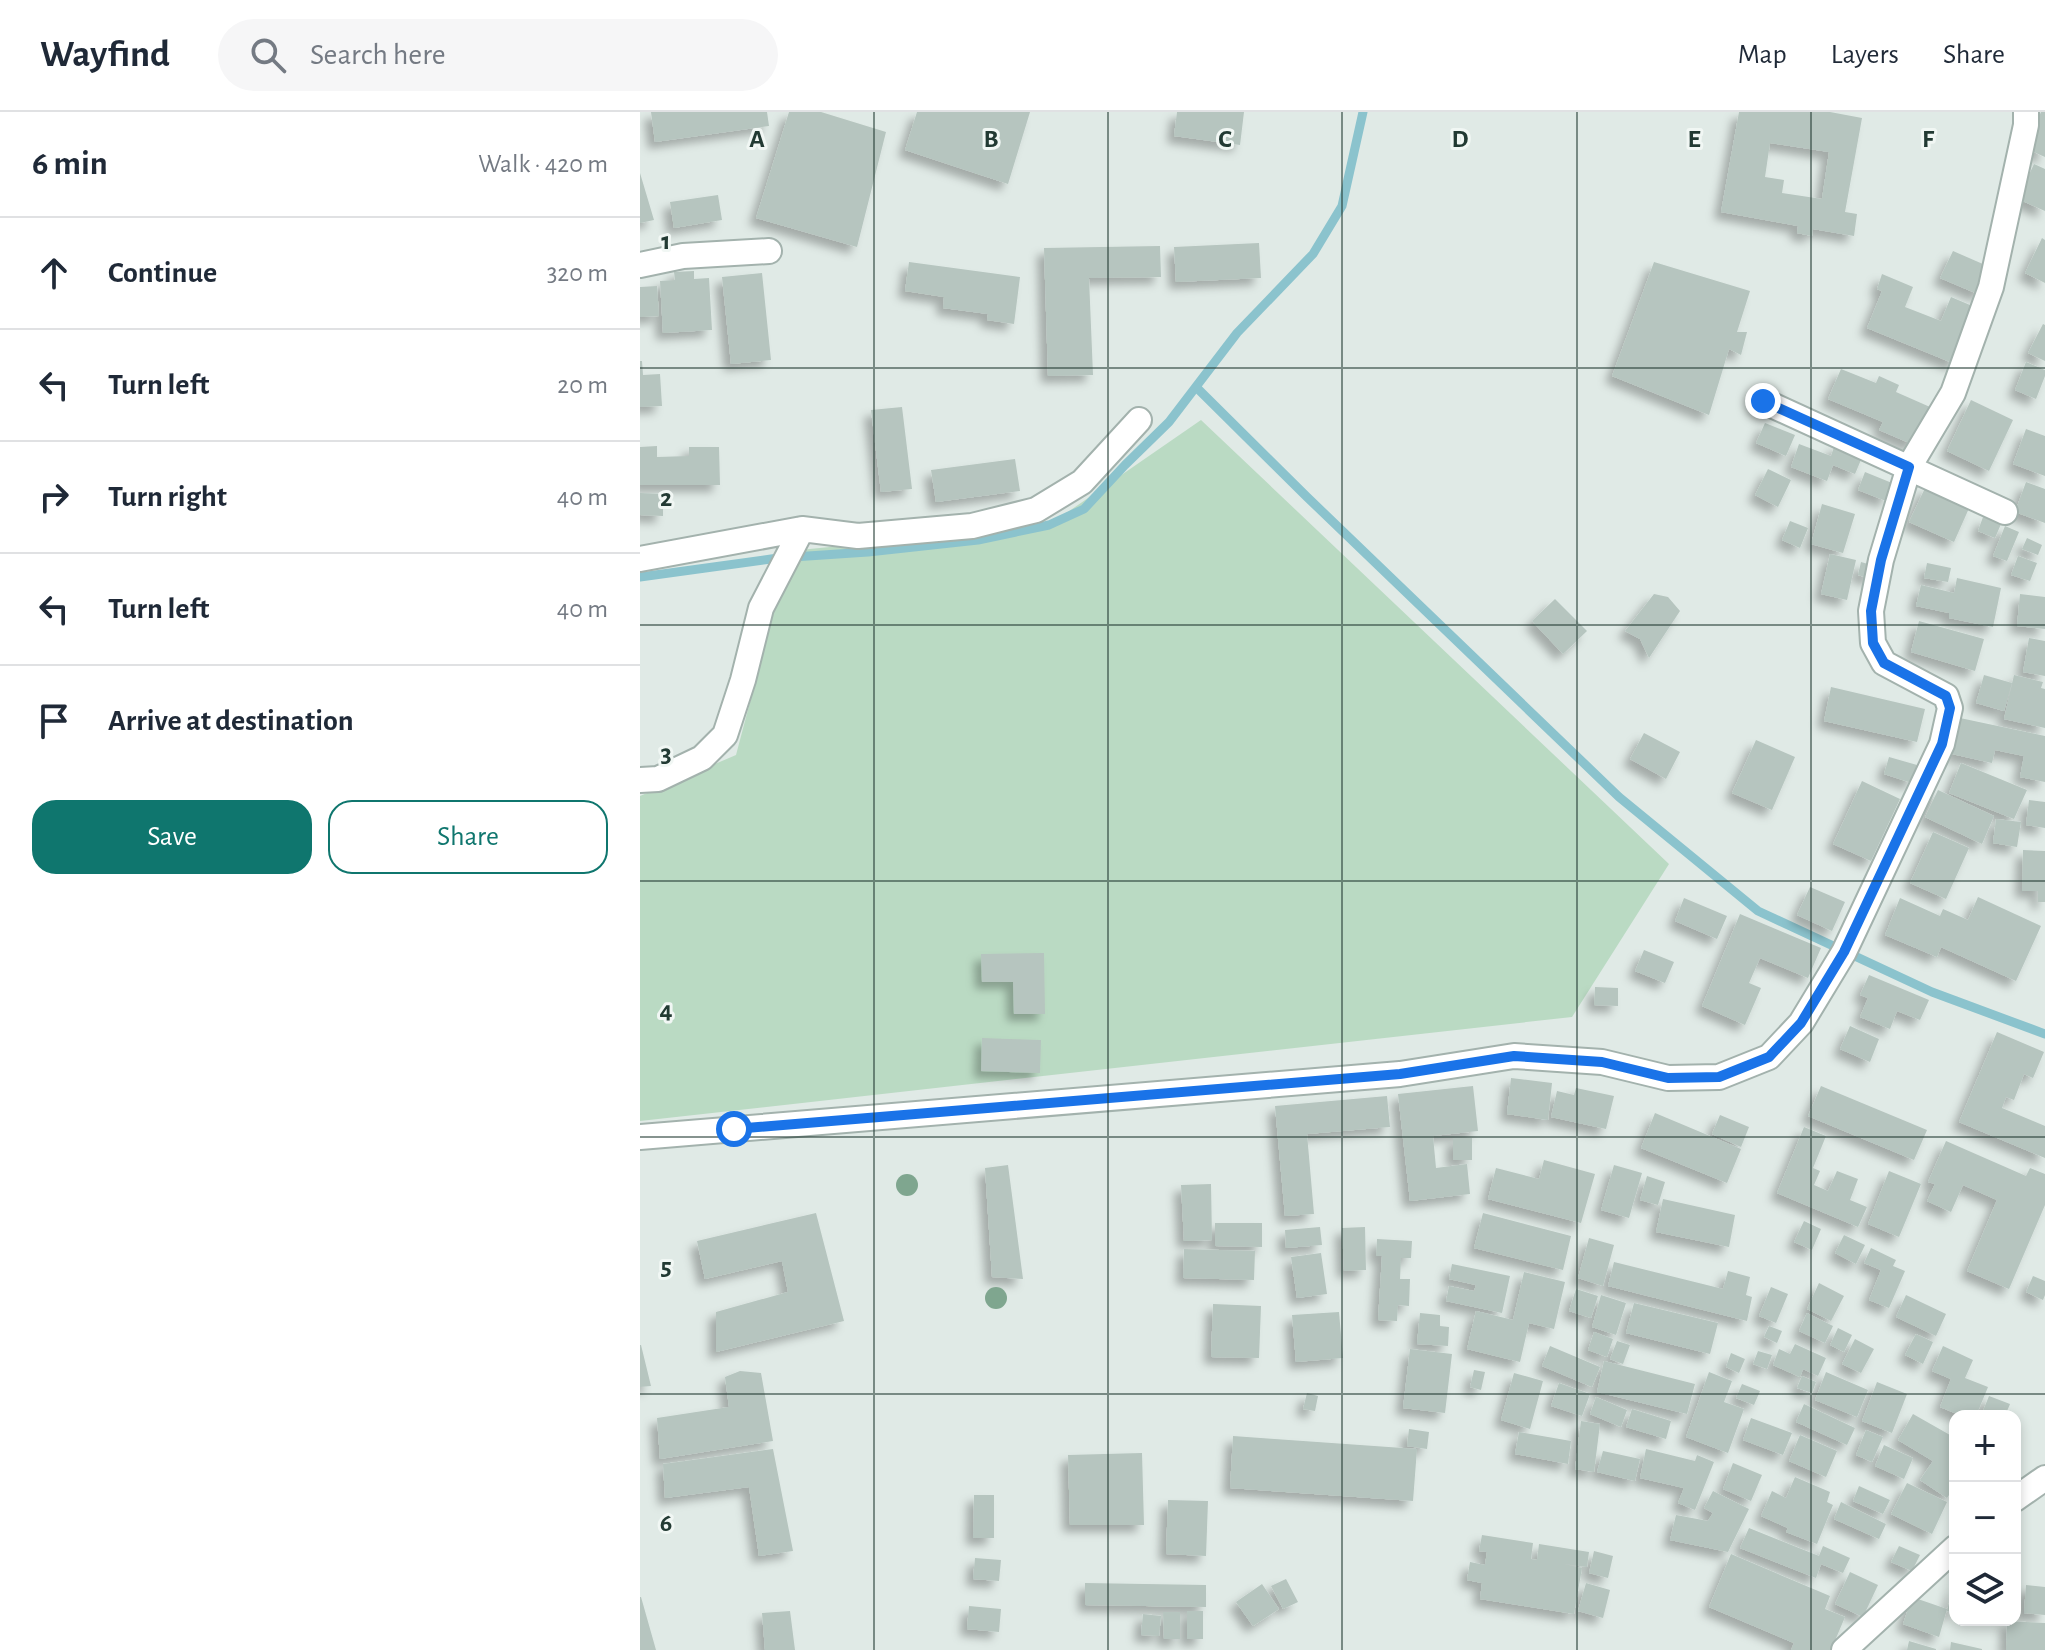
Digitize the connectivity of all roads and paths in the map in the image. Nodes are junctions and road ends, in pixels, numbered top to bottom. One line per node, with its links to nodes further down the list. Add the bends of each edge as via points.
1 (2026, 112): 6 (street, via 1991,287 1953,393)
2 (769, 251): 3 (street, via 683,256)
3 (640, 265)
4 (1763, 401): 6 (street)
5 (1139, 420): 8 (street, via 1082,482 1036,510 972,526)
6 (1909, 467): 7 (street); 11 (street, via 1871,611 1873,643 1884,663 1946,696 1950,708 1942,744 1844,952 1801,1023 1769,1057 1719,1077 1668,1078 1602,1062 1514,1056 1400,1074)
7 (2005, 512)
8 (792, 548): 9 (street); 10 (street, via 761,608 725,735 702,758 658,779)
9 (640, 559)
10 (640, 780)
11 (640, 1137)
12 (2045, 1478): 13 (street)
13 (2021, 1495)
14 (1949, 1554): 15 (street)
15 (1844, 1650)

